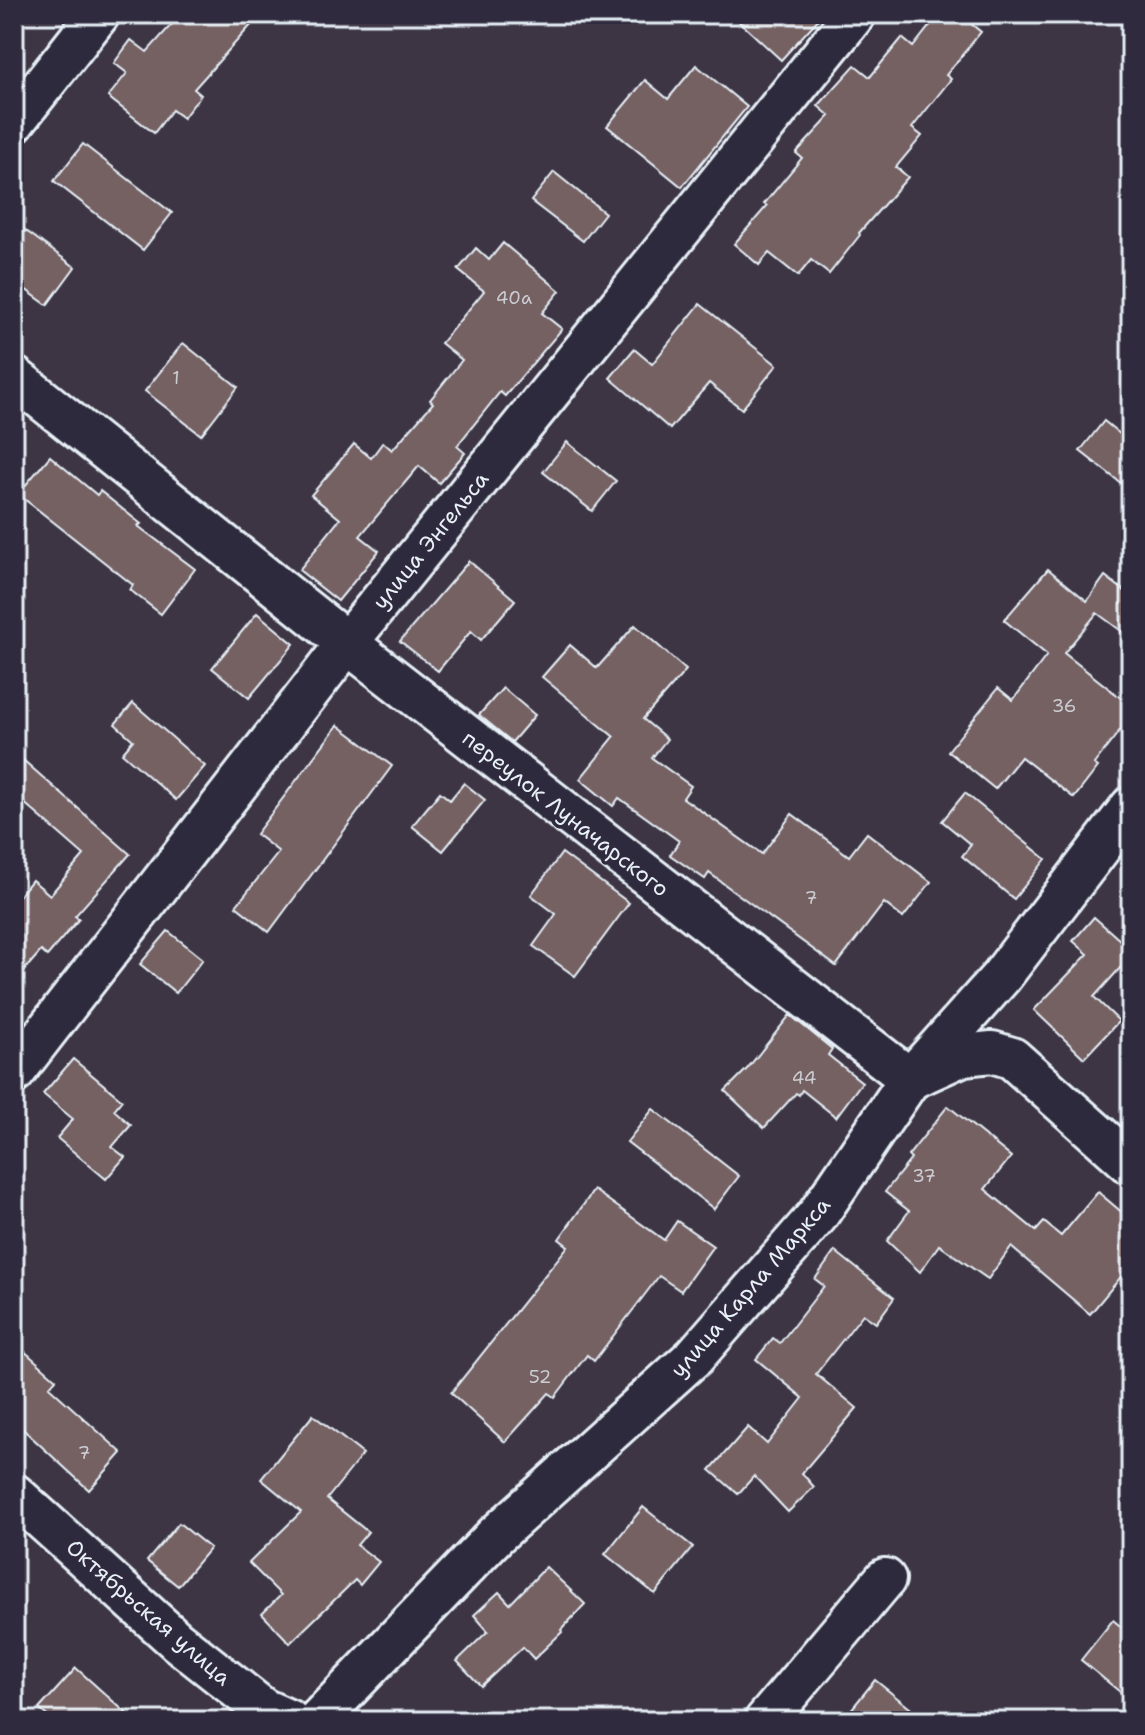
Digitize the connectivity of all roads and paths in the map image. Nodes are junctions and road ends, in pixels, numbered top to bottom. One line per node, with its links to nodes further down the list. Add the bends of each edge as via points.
1 (99, 14): 3 (street)
2 (855, 14): 5 (street, улица Энгельса)
3 (14, 122)
4 (14, 377): 5 (street, переулок Луначарского)
5 (347, 643): 9 (street, улица Энгельса); 10 (street, переулок Луначарского)
6 (1131, 807): 7 (street, улица Карла Маркса)
7 (1001, 977): 8 (street, via 997,1012); 10 (street, улица Карла Маркса)
8 (1012, 1058): 10 (street, via 992,1052 963,1055); 11 (street)
9 (14, 1073)
10 (910, 1079): 15 (street, улица Карла Маркса, via 817,1216 695,1356 496,1535)
11 (1131, 1164)
12 (14, 1494): 14 (street, Октябрьская улица, via 177,1641 263,1709)
13 (885, 1579): 16 (street)
14 (290, 1721)
15 (317, 1721)
16 (765, 1721)

